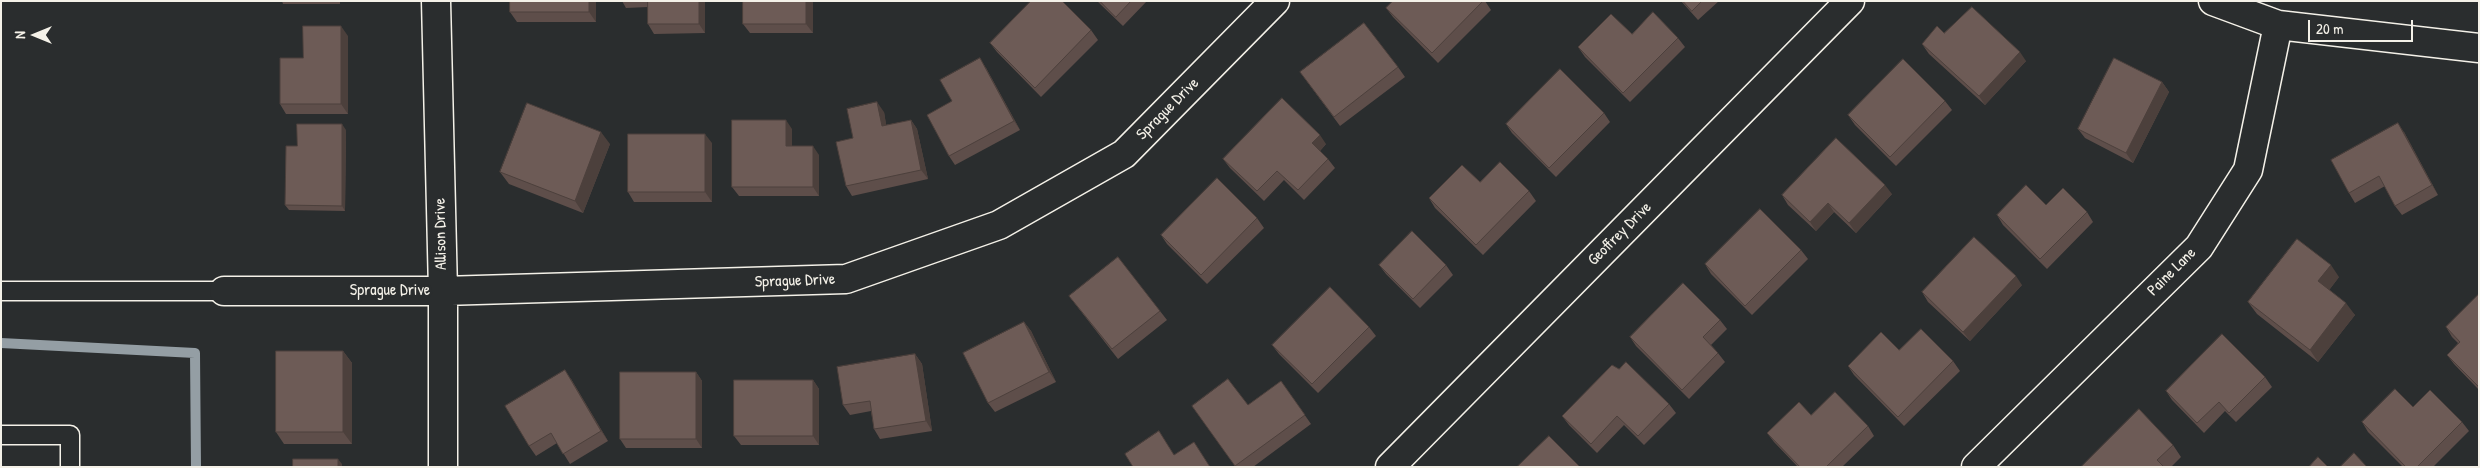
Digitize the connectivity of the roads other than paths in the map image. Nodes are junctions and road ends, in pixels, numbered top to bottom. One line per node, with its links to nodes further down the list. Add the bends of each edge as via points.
1 (436, 1): 9 (street, Allison Drive)
2 (1274, 1): 9 (street, Sprague Drive, via 1124,154 999,225 846,279)
3 (1850, 1): 13 (street, Geoffrey Drive)
4 (2212, 1): 5 (street)
5 (2278, 25): 6 (street); 14 (street, Paine Lane, via 2248,170 2199,247)
6 (2479, 48)
7 (1, 291): 8 (lane)
8 (224, 291): 9 (street, Sprague Drive)
9 (443, 291): 12 (street, Allison Drive)
10 (1, 434): 11 (lane, via 70,435)
11 (70, 467)
12 (443, 467)
13 (1390, 467)
14 (1976, 467)

